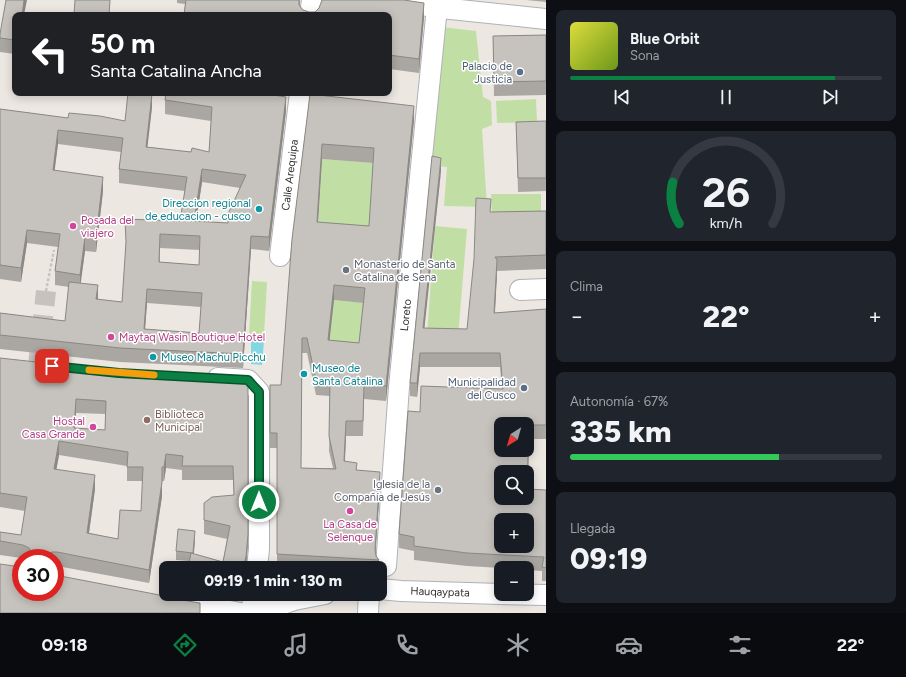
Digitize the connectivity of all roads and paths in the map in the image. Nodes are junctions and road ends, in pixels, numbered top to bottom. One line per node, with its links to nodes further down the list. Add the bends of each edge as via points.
1 (312, 0): 4 (street)
2 (389, 0): 3 (street)
3 (439, 8): 5 (street); 14 (street, Loreto, via 399,387)
4 (310, 12)
5 (546, 19)
6 (300, 96): 8 (street, Calle Arequipa)
7 (54, 250): 11 (path)
8 (280, 256)
9 (546, 289): 10 (street)
10 (520, 290)
11 (46, 291)
12 (203, 378): 13 (street, via 248,380 259,392)
13 (258, 561)
14 (386, 561)
15 (387, 590): 16 (street, Hauqaypata)
16 (494, 594)
17 (534, 595): 18 (street, Hauqaypata)
18 (546, 595)
19 (154, 596): 23 (street)
20 (253, 601): 24 (street)
21 (291, 601): 25 (street)
22 (369, 601): 26 (street)
23 (240, 613)
24 (251, 613)
25 (257, 613)
26 (368, 613)

